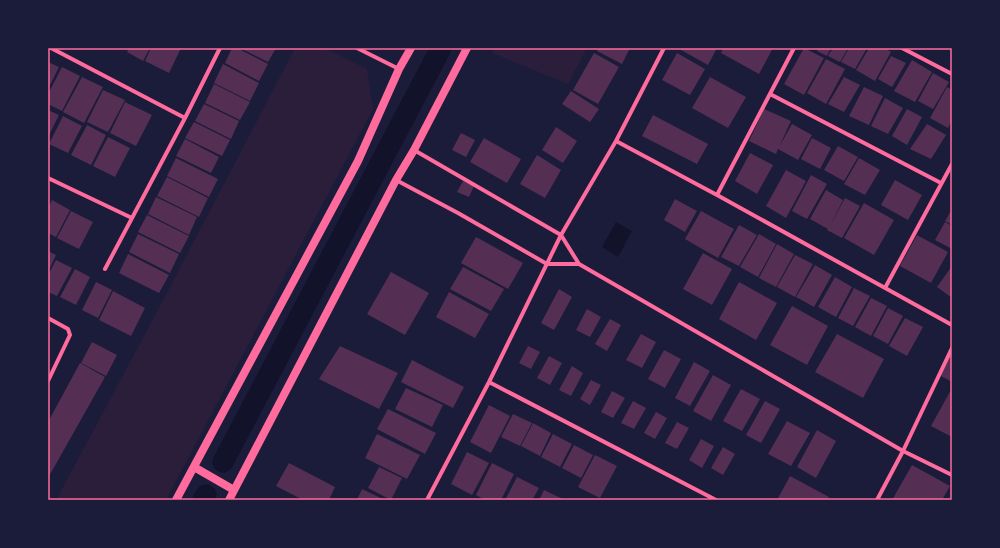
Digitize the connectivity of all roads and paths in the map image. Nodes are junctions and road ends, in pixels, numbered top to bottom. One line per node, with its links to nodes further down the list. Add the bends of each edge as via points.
1 (50, 48): 12 (street)
2 (220, 48): 12 (street)
3 (357, 48): 9 (street)
4 (411, 48): 9 (main road)
5 (467, 48): 14 (main road)
6 (664, 48): 13 (street)
7 (794, 48): 11 (street)
8 (902, 48): 10 (street)
9 (400, 69): 32 (main road, via 358,161)
10 (952, 74)
11 (770, 94): 18 (street); 19 (street)
12 (185, 118): 20 (street)
13 (616, 141): 19 (street); 21 (street)
14 (414, 150): 17 (main road); 21 (street)
15 (952, 164): 18 (street)
16 (48, 178): 20 (street)
17 (396, 180): 22 (street); 34 (main road)
18 (941, 183): 25 (street)
19 (717, 195): 25 (street)
20 (132, 218): 24 (street)
21 (561, 235): 22 (street); 23 (street)
22 (547, 264): 23 (street); 30 (street)
23 (578, 264): 31 (street)
24 (105, 269)
25 (885, 288): 27 (street)
26 (48, 318): 29 (street, via 70,332 70,337)
27 (952, 325)
28 (952, 348): 31 (street)
29 (48, 381)
30 (488, 382): 37 (street); 38 (street)
31 (904, 451): 33 (street); 39 (street)
32 (194, 467): 34 (main road); 35 (main road)
33 (952, 475)
34 (234, 490): 36 (main road)
35 (176, 500)
36 (229, 500)
37 (427, 500)
38 (716, 500)
39 (877, 500)

